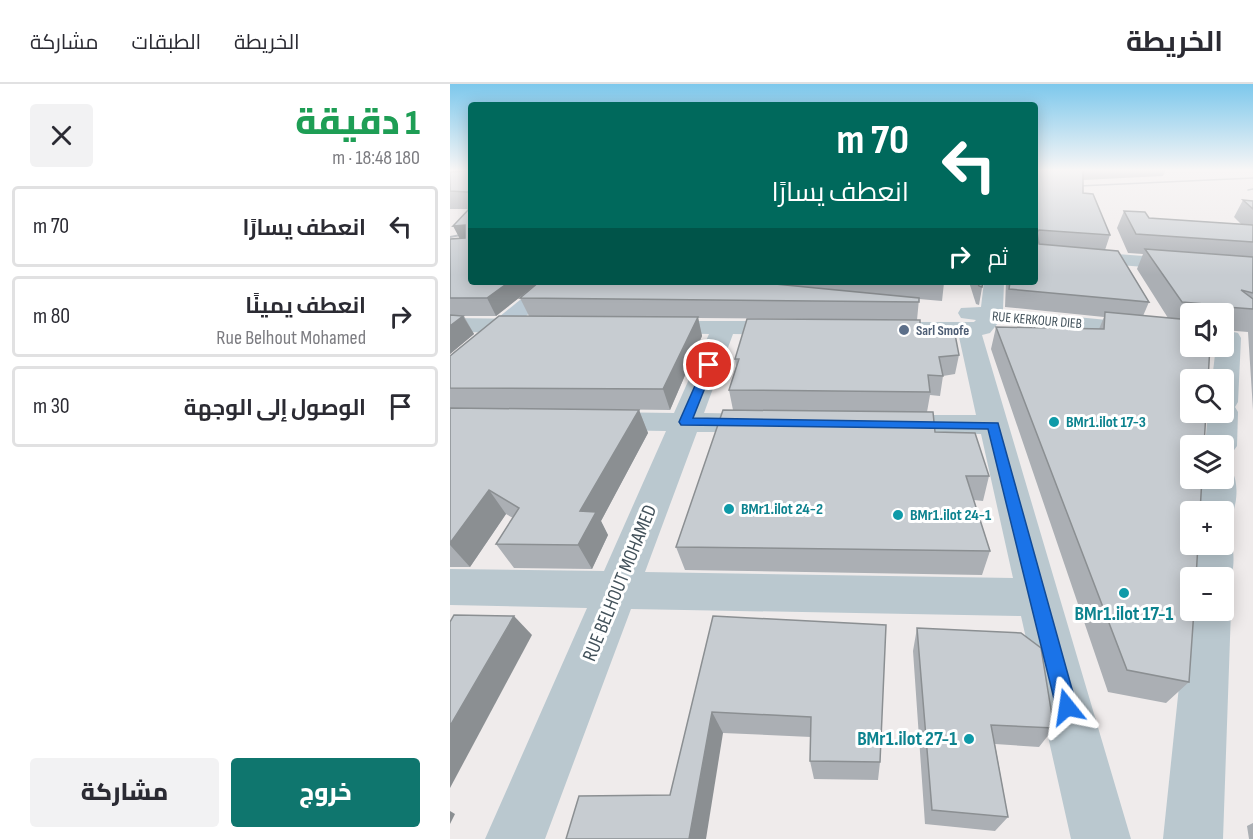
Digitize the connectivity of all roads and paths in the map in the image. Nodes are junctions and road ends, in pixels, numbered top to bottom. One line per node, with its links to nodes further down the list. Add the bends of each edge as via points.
1 (1111, 238): 3 (street)
2 (1038, 253): 3 (street)
3 (1120, 260): 4 (street); 5 (street)
4 (1253, 270)
5 (1132, 280)
6 (550, 285): 12 (street)
7 (993, 285): 10 (street)
8 (923, 308): 10 (street, RUE KERKOUR DIEB)
9 (1150, 311): 18 (street)
10 (980, 323): 17 (street); 18 (street, RUE KERKOUR DIEB); 27 (street)
11 (450, 325): 12 (street)
12 (502, 326): 13 (street); 22 (street)
13 (549, 326)
14 (631, 326): 15 (street)
15 (724, 327): 16 (street); 24 (street, RUE BELHOUT MOHAMED)
16 (818, 328)
17 (887, 329)
18 (1162, 332): 19 (street, RUE KERKOUR DIEB)
19 (1180, 334)
20 (1235, 338): 21 (street)
21 (1230, 369)
22 (450, 370)
23 (568, 420): 24 (street)
24 (685, 422): 25 (street); 29 (street, RUE BELHOUT MOHAMED)
25 (792, 423)
26 (863, 424): 27 (street)
27 (994, 425): 30 (street)
28 (450, 587): 29 (street)
29 (616, 591): 30 (street); 32 (street, RUE BELHOUT MOHAMED)
30 (1038, 597): 33 (street)
31 (1208, 621): 34 (street)
32 (515, 839)
33 (1101, 839)
34 (1192, 839)

